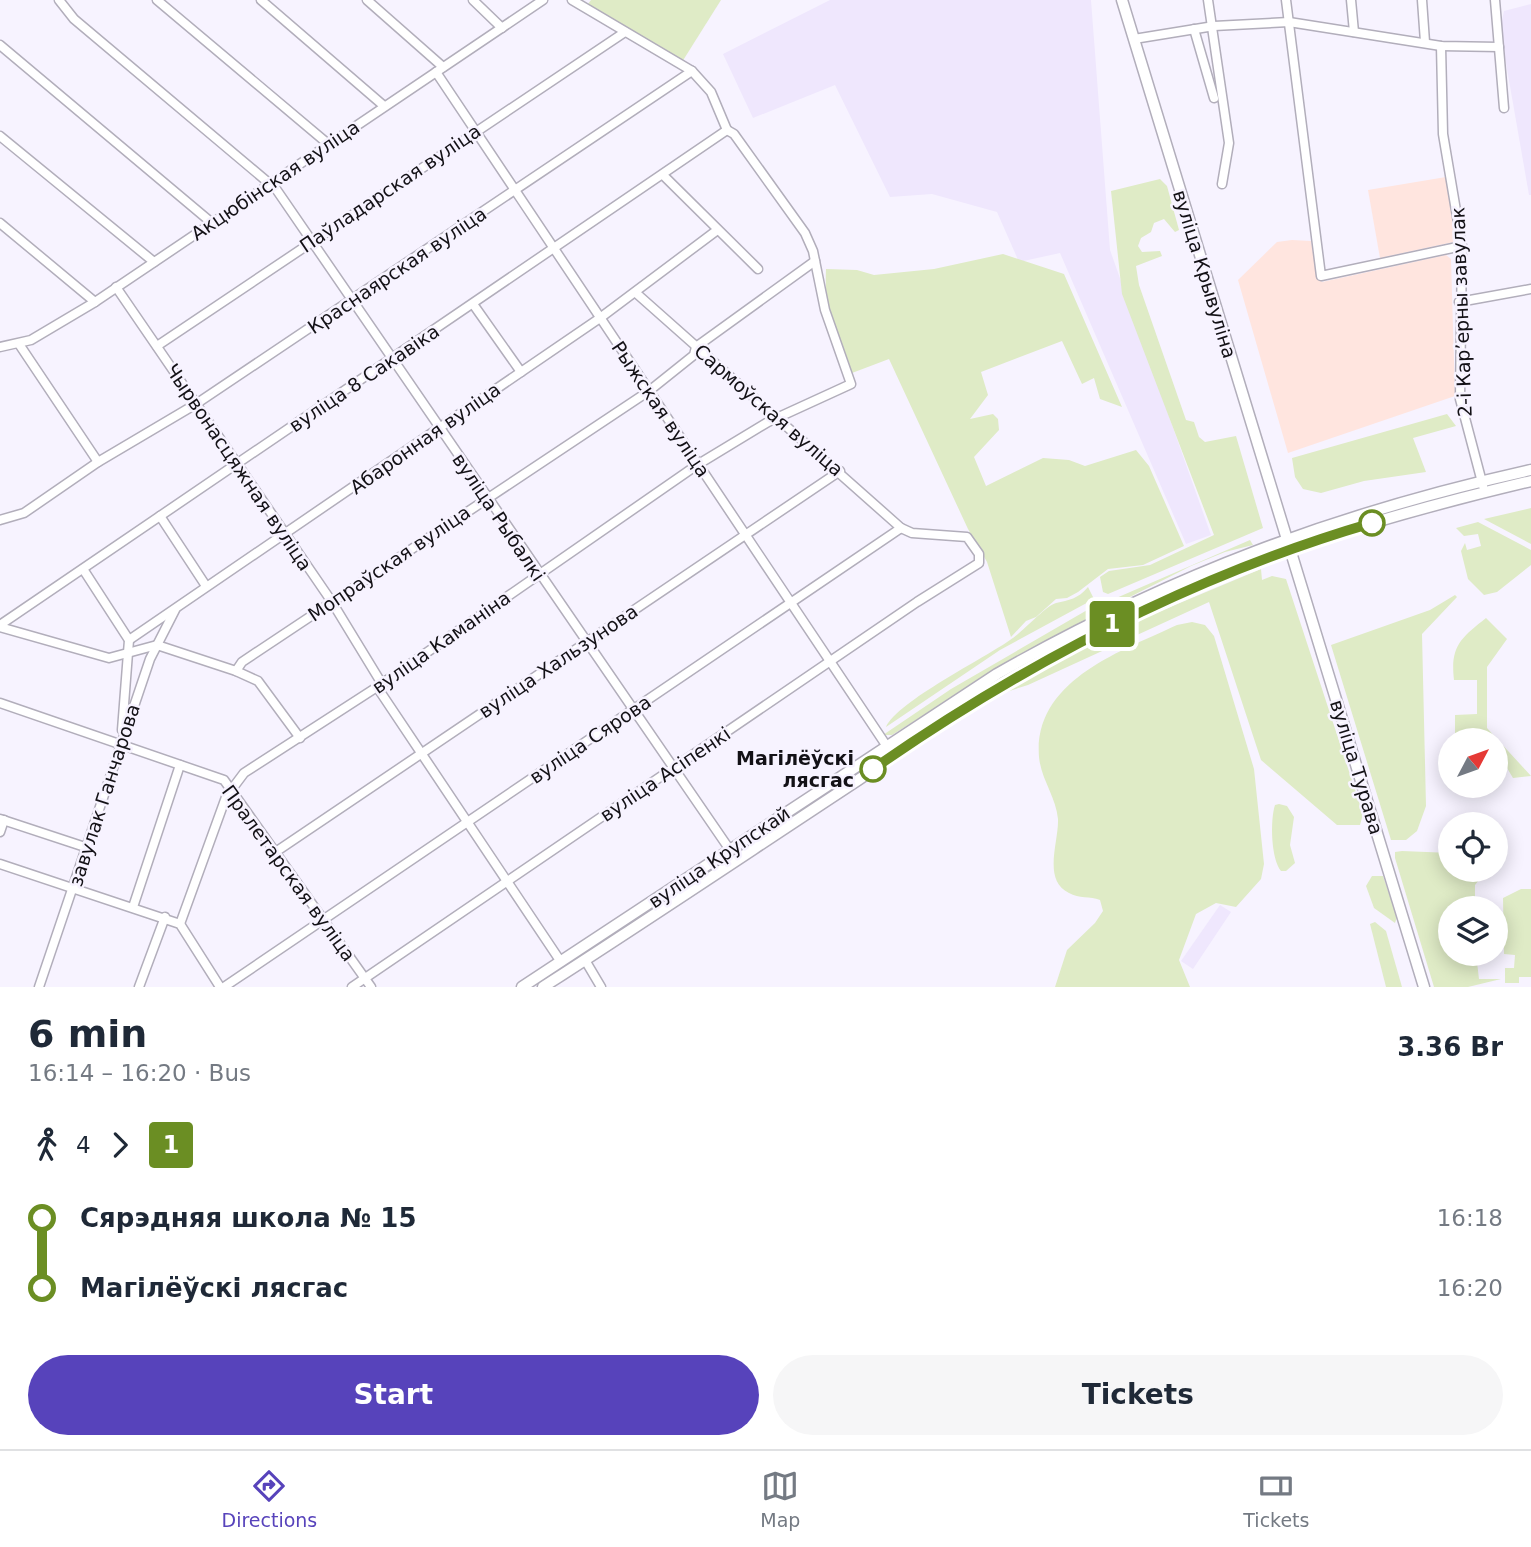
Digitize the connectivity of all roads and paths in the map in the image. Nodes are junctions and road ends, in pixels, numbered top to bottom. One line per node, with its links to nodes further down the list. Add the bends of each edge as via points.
1 (59, 0): 35 (street, вуліца Рыбалкі, via 74,19)
2 (157, 0): 33 (street)
3 (261, 0): 28 (street)
4 (367, 0): 25 (street, Рыжская вуліца)
5 (473, 0): 16 (street)
6 (544, 0): 16 (street, Акцюбінская вуліца)
7 (572, 0): 18 (street)
8 (1122, 0): 20 (main road, вуліца Крывуліна)
9 (1208, 0): 15 (street)
10 (1286, 0): 14 (street)
11 (1352, 0): 19 (street)
12 (1422, 0): 21 (street)
13 (1495, 0): 24 (street)
14 (1289, 22): 15 (street); 19 (street); 42 (street, via 1321,276)
15 (1214, 26): 17 (street); 36 (street, via 1229,142)
16 (502, 27): 25 (street, Акцюбінская вуліца)
17 (1194, 29): 20 (street); 27 (street)
18 (625, 32): 26 (street); 31 (street, Паўладарская вуліца)
19 (1354, 32): 21 (street)
20 (1133, 39): 79 (main road, вуліца Крывуліна)
21 (1424, 42): 23 (street)
22 (0, 45): 39 (street)
23 (1441, 46): 24 (street); 42 (street, 2-і Карʼерны завулак, via 1443,134)
24 (1499, 47): 29 (street)
25 (440, 69): 28 (street, Акцюбінская вуліца); 31 (street, Рыжская вуліца)
26 (692, 71): 30 (street, via 711,92); 37 (street, Краснаярская вуліца)
27 (1214, 98)
28 (384, 106): 33 (street, Акцюбінская вуліца)
29 (1504, 108)
30 (727, 130): 34 (street, вуліца 8 Сакавіка); 44 (street, via 805,233)
31 (475, 131): 37 (street, Рыжская вуліца); 41 (street, Паўладарская вуліца)
32 (0, 136): 45 (street)
33 (327, 143): 35 (street, Акцюбінская вуліца)
34 (664, 176): 40 (street); 43 (street, вуліца 8 Сакавіка)
35 (270, 183): 39 (street, Акцюбінская вуліца); 41 (street, вуліца Рыбалкі)
36 (1222, 184)
37 (514, 191): 43 (street, Рыжская вуліца); 50 (street, Краснаярская вуліца)
38 (0, 223): 51 (street)
39 (212, 223): 45 (street, Акцюбінская вуліца)
40 (716, 231): 46 (street); 49 (street, Абаронная вуліца)
41 (312, 242): 50 (street, вуліца Рыбалкі); 56 (street, Паўладарская вуліца)
42 (1462, 246): 52 (street, 2-і Карʼерны завулак)
43 (553, 248): 53 (street, вуліца 8 Сакавіка); 54 (street, Рыжская вуліца)
44 (815, 261): 58 (street, Мопраўская вуліца); 63 (street, вуліца Каманіна, via 825,310 851,384)
45 (154, 262): 47 (street, Акцюбінская вуліца)
46 (758, 269)
47 (117, 287): 51 (street, Акцюбінская вуліца); 56 (street, Чырвонасцяжная вуліца)
48 (1531, 289): 52 (street)
49 (636, 293): 54 (street, Абаронная вуліца); 58 (street, Сармоўская вуліца)
50 (352, 300): 59 (street, вуліца Рыбалкі); 62 (street, Краснаярская вуліца)
51 (95, 302): 55 (street, Акцюбінская вуліца)
52 (1459, 302): 70 (street, 2-і Карʼерны завулак, via 1461,402)
53 (473, 304): 59 (street, вуліца 8 Сакавіка); 60 (street)
54 (600, 318): 60 (street, Абаронная вуліца); 61 (street, Рыжская вуліца)
55 (19, 344): 57 (street, Акцюбінская вуліца); 65 (street)
56 (157, 346): 62 (street, Чырвонасцяжная вуліца)
57 (0, 347)
58 (696, 347): 61 (street, Мопраўская вуліца, via 694,355); 63 (street, Сармоўская вуліца)
59 (391, 359): 64 (street, вуліца Рыбалкі); 66 (street, вуліца 8 Сакавіка)
60 (521, 372): 64 (street, Абаронная вуліца)
61 (649, 391): 67 (street, Рыжская вуліца); 73 (street, Мопраўская вуліца)
62 (196, 404): 65 (street, Краснаярская вуліца); 66 (street, Чырвонасцяжная вуліца)
63 (779, 417): 67 (street, вуліца Каманіна); 69 (street, Сармоўская вуліца)
64 (438, 428): 73 (street, вуліца Рыбалкі); 77 (street, Абаронная вуліца)
65 (97, 462): 75 (street, Краснаярская вуліца, via 24,513)
66 (237, 465): 74 (street, вуліца 8 Сакавіка); 77 (street, Чырвонасцяжная вуліца)
67 (697, 465): 78 (street, Рыжская вуліца); 81 (street, вуліца Каманіна)
68 (1531, 470): 70 (main road, вуліца Крупскай)
69 (839, 471): 76 (street, Сармоўская вуліца); 78 (street, вуліца Хальзунова)
70 (1482, 481): 72 (street, 2-і Карʼерны завулак); 79 (main road, вуліца Крупскай, via 1404,500)
71 (1531, 481): 72 (main road, вуліца Крупскай)
72 (1485, 492): 79 (main road, вуліца Крупскай)
73 (486, 498): 81 (street, вуліца Рыбалкі); 83 (street, Мопраўская вуліца)
74 (160, 516): 80 (street, вуліца 8 Сакавіка); 82 (street)
75 (0, 520)
76 (901, 528): 84 (street, вуліца Сярова); 91 (street, вуліца Асіпенкі, via 967,537 979,554 979,563)
77 (285, 535): 82 (street, Абаронная вуліца); 83 (street, Чырвонасцяжная вуліца)
78 (745, 535): 84 (street, Рыжская вуліца); 88 (street, вуліца Хальзунова)
79 (1287, 543): 98 (main road, вуліца Крупскай, via 1205,570 1062,637); 116 (main road, вуліца Крупскай, via 1114,622 1014,677); 127 (main road, вуліца Турава)
80 (82, 569): 86 (street, вуліца 8 Сакавіка); 87 (street)
81 (539, 574): 88 (street, вуліца Рыбалкі); 93 (street, вуліца Каманіна)
82 (206, 586): 85 (street, Абаронная вуліца)
83 (332, 602): 92 (street, Мопраўская вуліца, via 242,662); 93 (street, Чырвонасцяжная вуліца)
84 (790, 602): 91 (street, Рыжская вуліца); 95 (street, вуліца Сярова)
85 (176, 607): 87 (street, Абаронная вуліца); 89 (street, завулак Ганчарова)
86 (0, 626): 90 (street, via 109,658)
87 (129, 640): 90 (street)
88 (586, 643): 95 (street, вуліца Рыбалкі); 99 (street, вуліца Хальзунова)
89 (157, 645): 90 (street); 92 (street); 97 (street, завулак Ганчарова)
90 (129, 654): 97 (street)
91 (830, 662): 98 (street, Рыжская вуліца); 101 (street, вуліца Асіпенкі)
92 (236, 671): 96 (street, via 258,681)
93 (379, 685): 96 (street, вуліца Каманіна); 99 (street, Чырвонасцяжная вуліца)
94 (0, 703): 97 (street, Пралетарская вуліца)
95 (632, 710): 101 (street, вуліца Рыбалкі); 104 (street, вуліца Сярова)
96 (300, 738): 102 (street, вуліца Каманіна, via 244,773)
97 (120, 744): 100 (street, Пралетарская вуліца); 106 (street, завулак Ганчарова)
98 (887, 746): 107 (main road, вуліца Крупскай)
99 (421, 754): 104 (street, Чырвонасцяжная вуліца); 108 (street, вуліца Хальзунова)
100 (180, 765): 102 (street, Пралетарская вуліца, via 215,776); 112 (street)
101 (673, 769): 107 (street, вуліца Рыбалкі); 110 (street, вуліца Асіпенкі)
102 (233, 789): 108 (street, Пралетарская вуліца); 115 (street, вуліца Каманіна, via 226,797)
103 (2, 819): 105 (street); 106 (street)
104 (467, 822): 110 (street, Чырвонасцяжная вуліца); 114 (street, вуліца Сярова)
105 (0, 832)
106 (85, 847): 111 (street, завулак Ганчарова)
107 (730, 850): 117 (main road, вуліца Крупскай)
108 (277, 851): 114 (street, Пралетарская вуліца)
109 (0, 864): 111 (street)
110 (507, 881): 117 (street, Чырвонасцяжная вуліца); 118 (street, вуліца Асіпенкі)
111 (73, 889): 112 (street); 119 (street, завулак Ганчарова)
112 (133, 907): 113 (street)
113 (165, 917): 115 (street); 120 (street)
114 (324, 919): 118 (street, Пралетарская вуліца); 121 (street, вуліца Сярова)
115 (180, 924): 121 (street)
116 (586, 960): 125 (main road, вуліца Крупскай); 126 (street)
117 (561, 962): 124 (main road, вуліца Крупскай)
118 (365, 978): 122 (street, вуліца Асіпенкі); 123 (street, Пралетарская вуліца)
119 (40, 987)
120 (139, 987)
121 (222, 987)
122 (352, 987)
123 (371, 987)
124 (522, 987)
125 (544, 987)
126 (601, 987)
127 (1424, 987)

